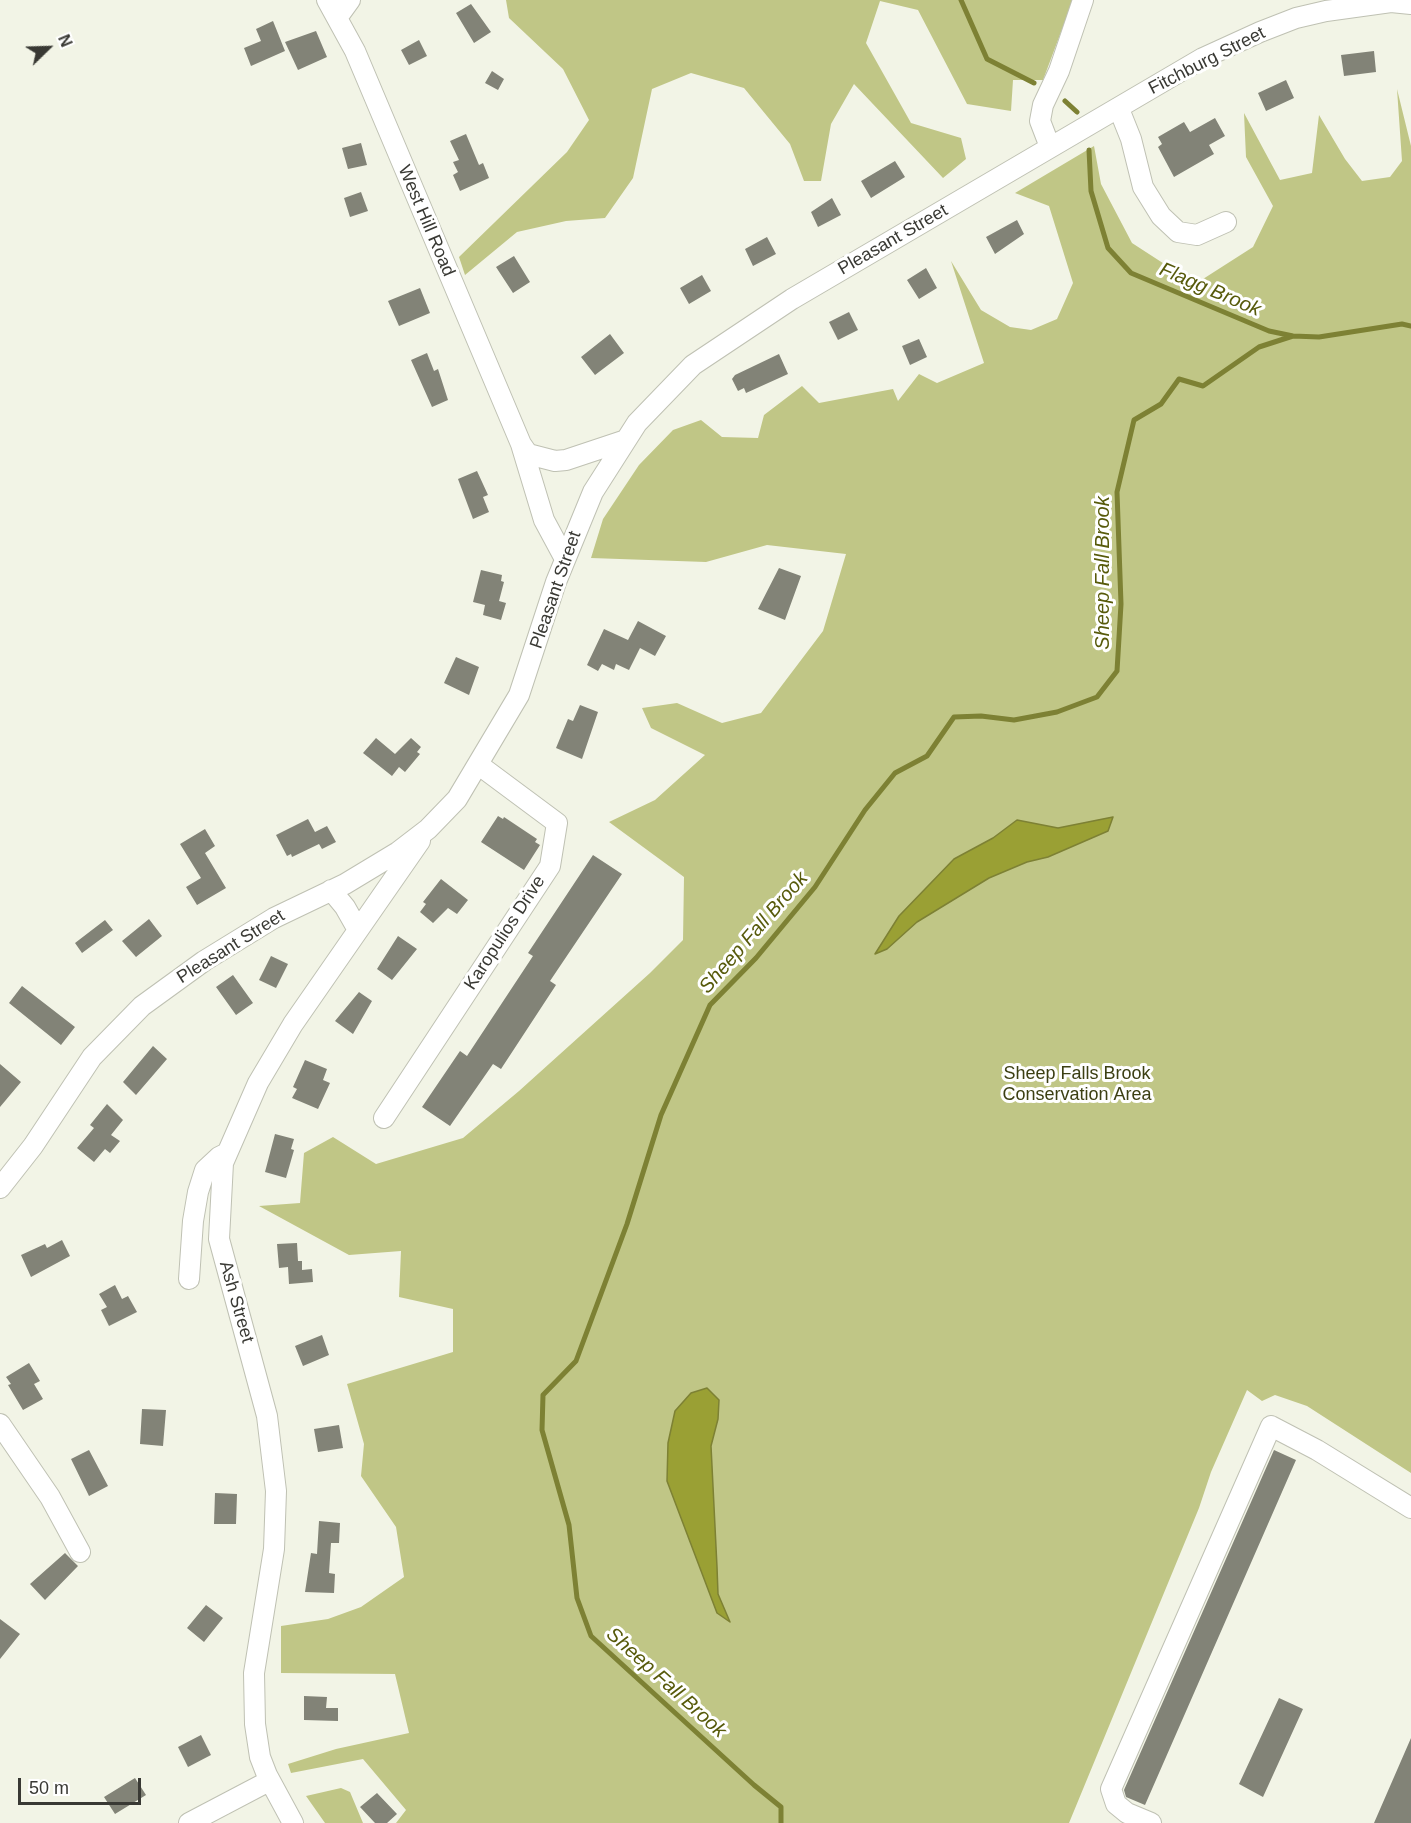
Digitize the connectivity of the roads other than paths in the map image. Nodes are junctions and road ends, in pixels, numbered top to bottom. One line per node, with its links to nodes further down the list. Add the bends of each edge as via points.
1 (327, 0): 5 (street, West Hill Road)
2 (350, 0): 5 (street)
3 (1083, 0): 7 (street, via 1043,105 1040,121)
4 (1411, 4): 6 (street, Fitchburg Street, via 1391,2 1296,18 1203,58)
5 (337, 18): 10 (street, West Hill Road, via 355,51)
6 (1119, 108): 7 (street, Fitchburg Street); 8 (street, via 1143,187 1161,216 1178,232 1197,235)
7 (1050, 147): 9 (street, Pleasant Street, via 792,298 733,337 685,373)
8 (1226, 222)
9 (623, 441): 10 (street, via 555,461 528,454); 11 (street, Pleasant Street, via 593,492)
10 (521, 444): 11 (street, West Hill Road, via 544,520)
11 (565, 558): 12 (street, Pleasant Street, via 519,695)
12 (479, 765): 13 (street, Pleasant Street, via 457,799); 16 (street, Karopulios Drive, via 557,823 550,866)
13 (428, 829): 14 (street, Pleasant Street, via 398,852); 15 (street, Ash Street)
14 (331, 890): 15 (street); 18 (street, Pleasant Street, via 244,936 142,1006 92,1057)
15 (358, 930): 17 (street, Ash Street, via 258,1083)
16 (384, 1118)
17 (227, 1153): 19 (street, via 206,1170 198,1192); 24 (street, Ash Street, via 223,1163 219,1239 267,1416 276,1491 274,1549 254,1673 255,1724 260,1757)
18 (0, 1188)
19 (189, 1279)
20 (0, 1424): 21 (street)
21 (6, 1443): 23 (street, via 50,1497)
22 (1411, 1508): 27 (street, via 1271,1426 1111,1789 1116,1804)
23 (80, 1552)
24 (270, 1781): 25 (street); 26 (street, Ash Street)
25 (189, 1823)
26 (293, 1823)
27 (1151, 1823)

